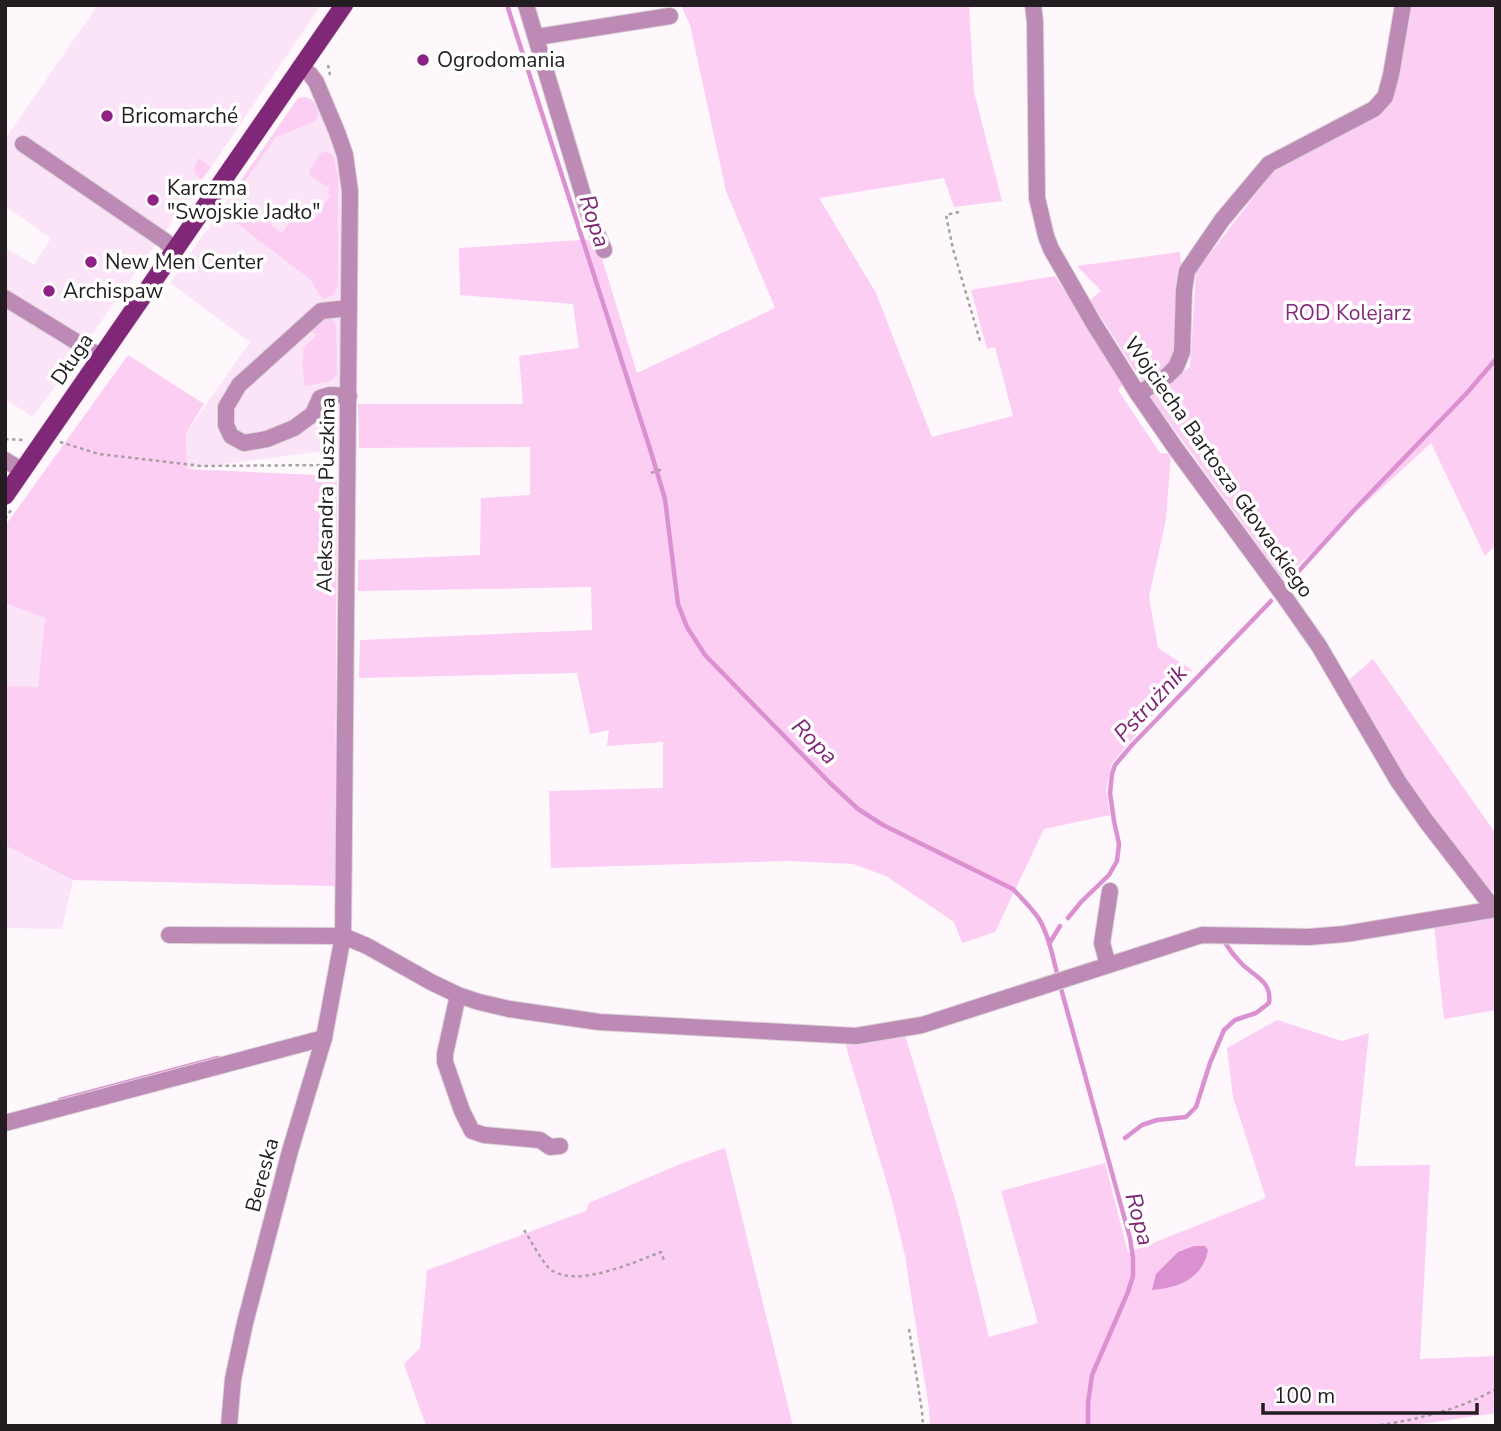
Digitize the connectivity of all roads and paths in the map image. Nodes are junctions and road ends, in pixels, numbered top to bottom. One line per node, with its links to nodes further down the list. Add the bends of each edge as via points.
1 (344, 5): 7 (main road, Długa)
2 (526, 5): 6 (street)
3 (1033, 5): 16 (street, Wojciecha Bartosza Głowackiego, via 1037,198 1046,236)
4 (1403, 5): 16 (street, via 1385,97 1374,109 1269,164 1222,220 1187,271 1182,352 1176,367)
5 (670, 16): 6 (street)
6 (537, 37): 11 (street, via 589,215)
7 (300, 67): 10 (main road, Długa); 13 (street, Aleksandra Puszkina, via 316,82 345,155 350,191)
8 (23, 144): 10 (street)
9 (959, 212): 14 (path, via 946,215)
10 (174, 250): 15 (main road, Długa)
11 (604, 250)
12 (5, 298): 15 (street)
13 (349, 308): 17 (street, Aleksandra Puszkina); 17 (street, via 321,311 239,385 226,407 226,425 232,436 244,443 267,439 313,414 320,398)
14 (981, 344)
15 (101, 357): 22 (main road, Długa)
16 (1138, 394): 26 (street, Wojciecha Bartosza Głowackiego, via 1319,646 1398,781)
17 (349, 396): 20 (street, Aleksandra Puszkina)
18 (58, 442): 20 (path, via 99,454 202,466)
19 (5, 460): 22 (street)
20 (348, 465): 28 (street, Aleksandra Puszkina)
21 (663, 469): 23 (path)
22 (23, 471): 24 (main road, Długa)
23 (650, 473)
24 (5, 496)
25 (1110, 891): 29 (street, via 1102,943)
26 (1495, 909): 29 (street, via 1345,934 1202,935)
27 (169, 935): 28 (street)
28 (343, 936): 30 (street); 31 (street, Bereska)
29 (1108, 965): 30 (street, via 922,1025 856,1036 599,1022 509,1009)
30 (458, 995): 33 (street, via 445,1062 472,1131)
31 (324, 1038): 32 (street); 38 (street, Bereska, via 245,1323)
32 (5, 1122)
33 (559, 1146)
34 (524, 1230): 35 (path, via 558,1274 577,1277 601,1272 661,1252)
35 (665, 1263)
36 (909, 1329): 39 (path)
37 (1496, 1389): 40 (path, via 1450,1410)
38 (229, 1426)
39 (923, 1426)
40 (1373, 1426)

